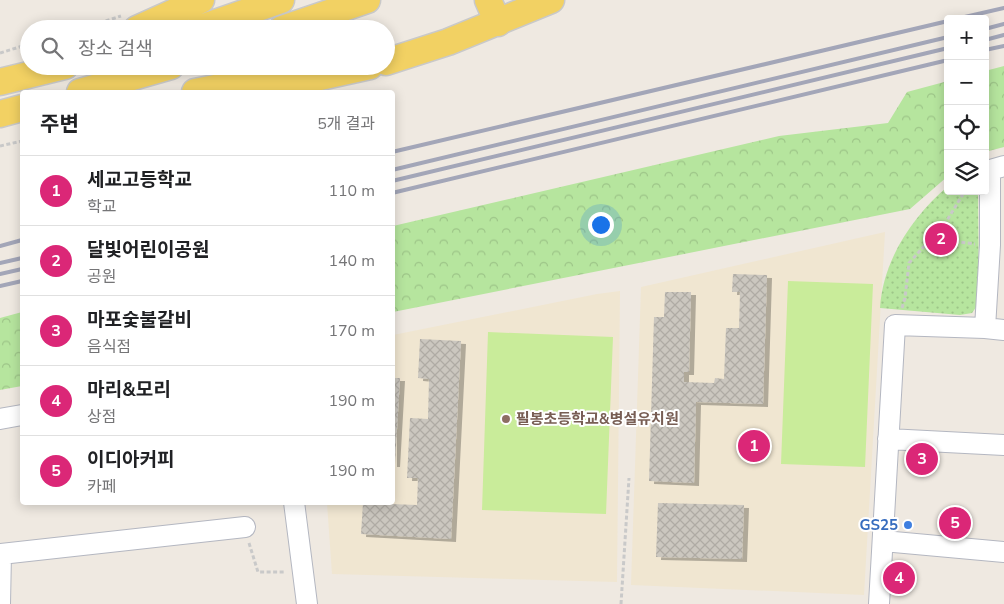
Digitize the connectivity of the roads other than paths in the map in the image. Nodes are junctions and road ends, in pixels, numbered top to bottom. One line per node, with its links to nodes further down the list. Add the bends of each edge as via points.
1 (201, 0): 6 (main road)
2 (281, 0): 7 (main road)
3 (368, 0): 8 (main road)
4 (551, 0): 5 (main road)
5 (493, 12): 9 (main road)
6 (157, 20)
7 (224, 20)
8 (309, 20)
9 (395, 58)
10 (28, 75): 13 (main road)
11 (139, 75): 14 (main road)
12 (329, 75): 15 (main road, via 260,80)
13 (0, 82)
14 (87, 90)
15 (206, 90)
16 (20, 109): 17 (main road)
17 (0, 114)
18 (20, 126): 19 (main road)
19 (0, 130)
20 (1004, 166): 21 (street, via 990,170)
21 (994, 329): 24 (street, via 895,325)
22 (20, 415): 23 (street)
23 (0, 419)
24 (888, 439): 25 (street); 28 (street)
25 (1004, 445)
26 (294, 505): 32 (street)
27 (245, 527): 30 (street)
28 (884, 541): 29 (street); 33 (street)
29 (1004, 552)
30 (1, 554): 31 (street)
31 (0, 604)
32 (307, 604)
33 (879, 604)

